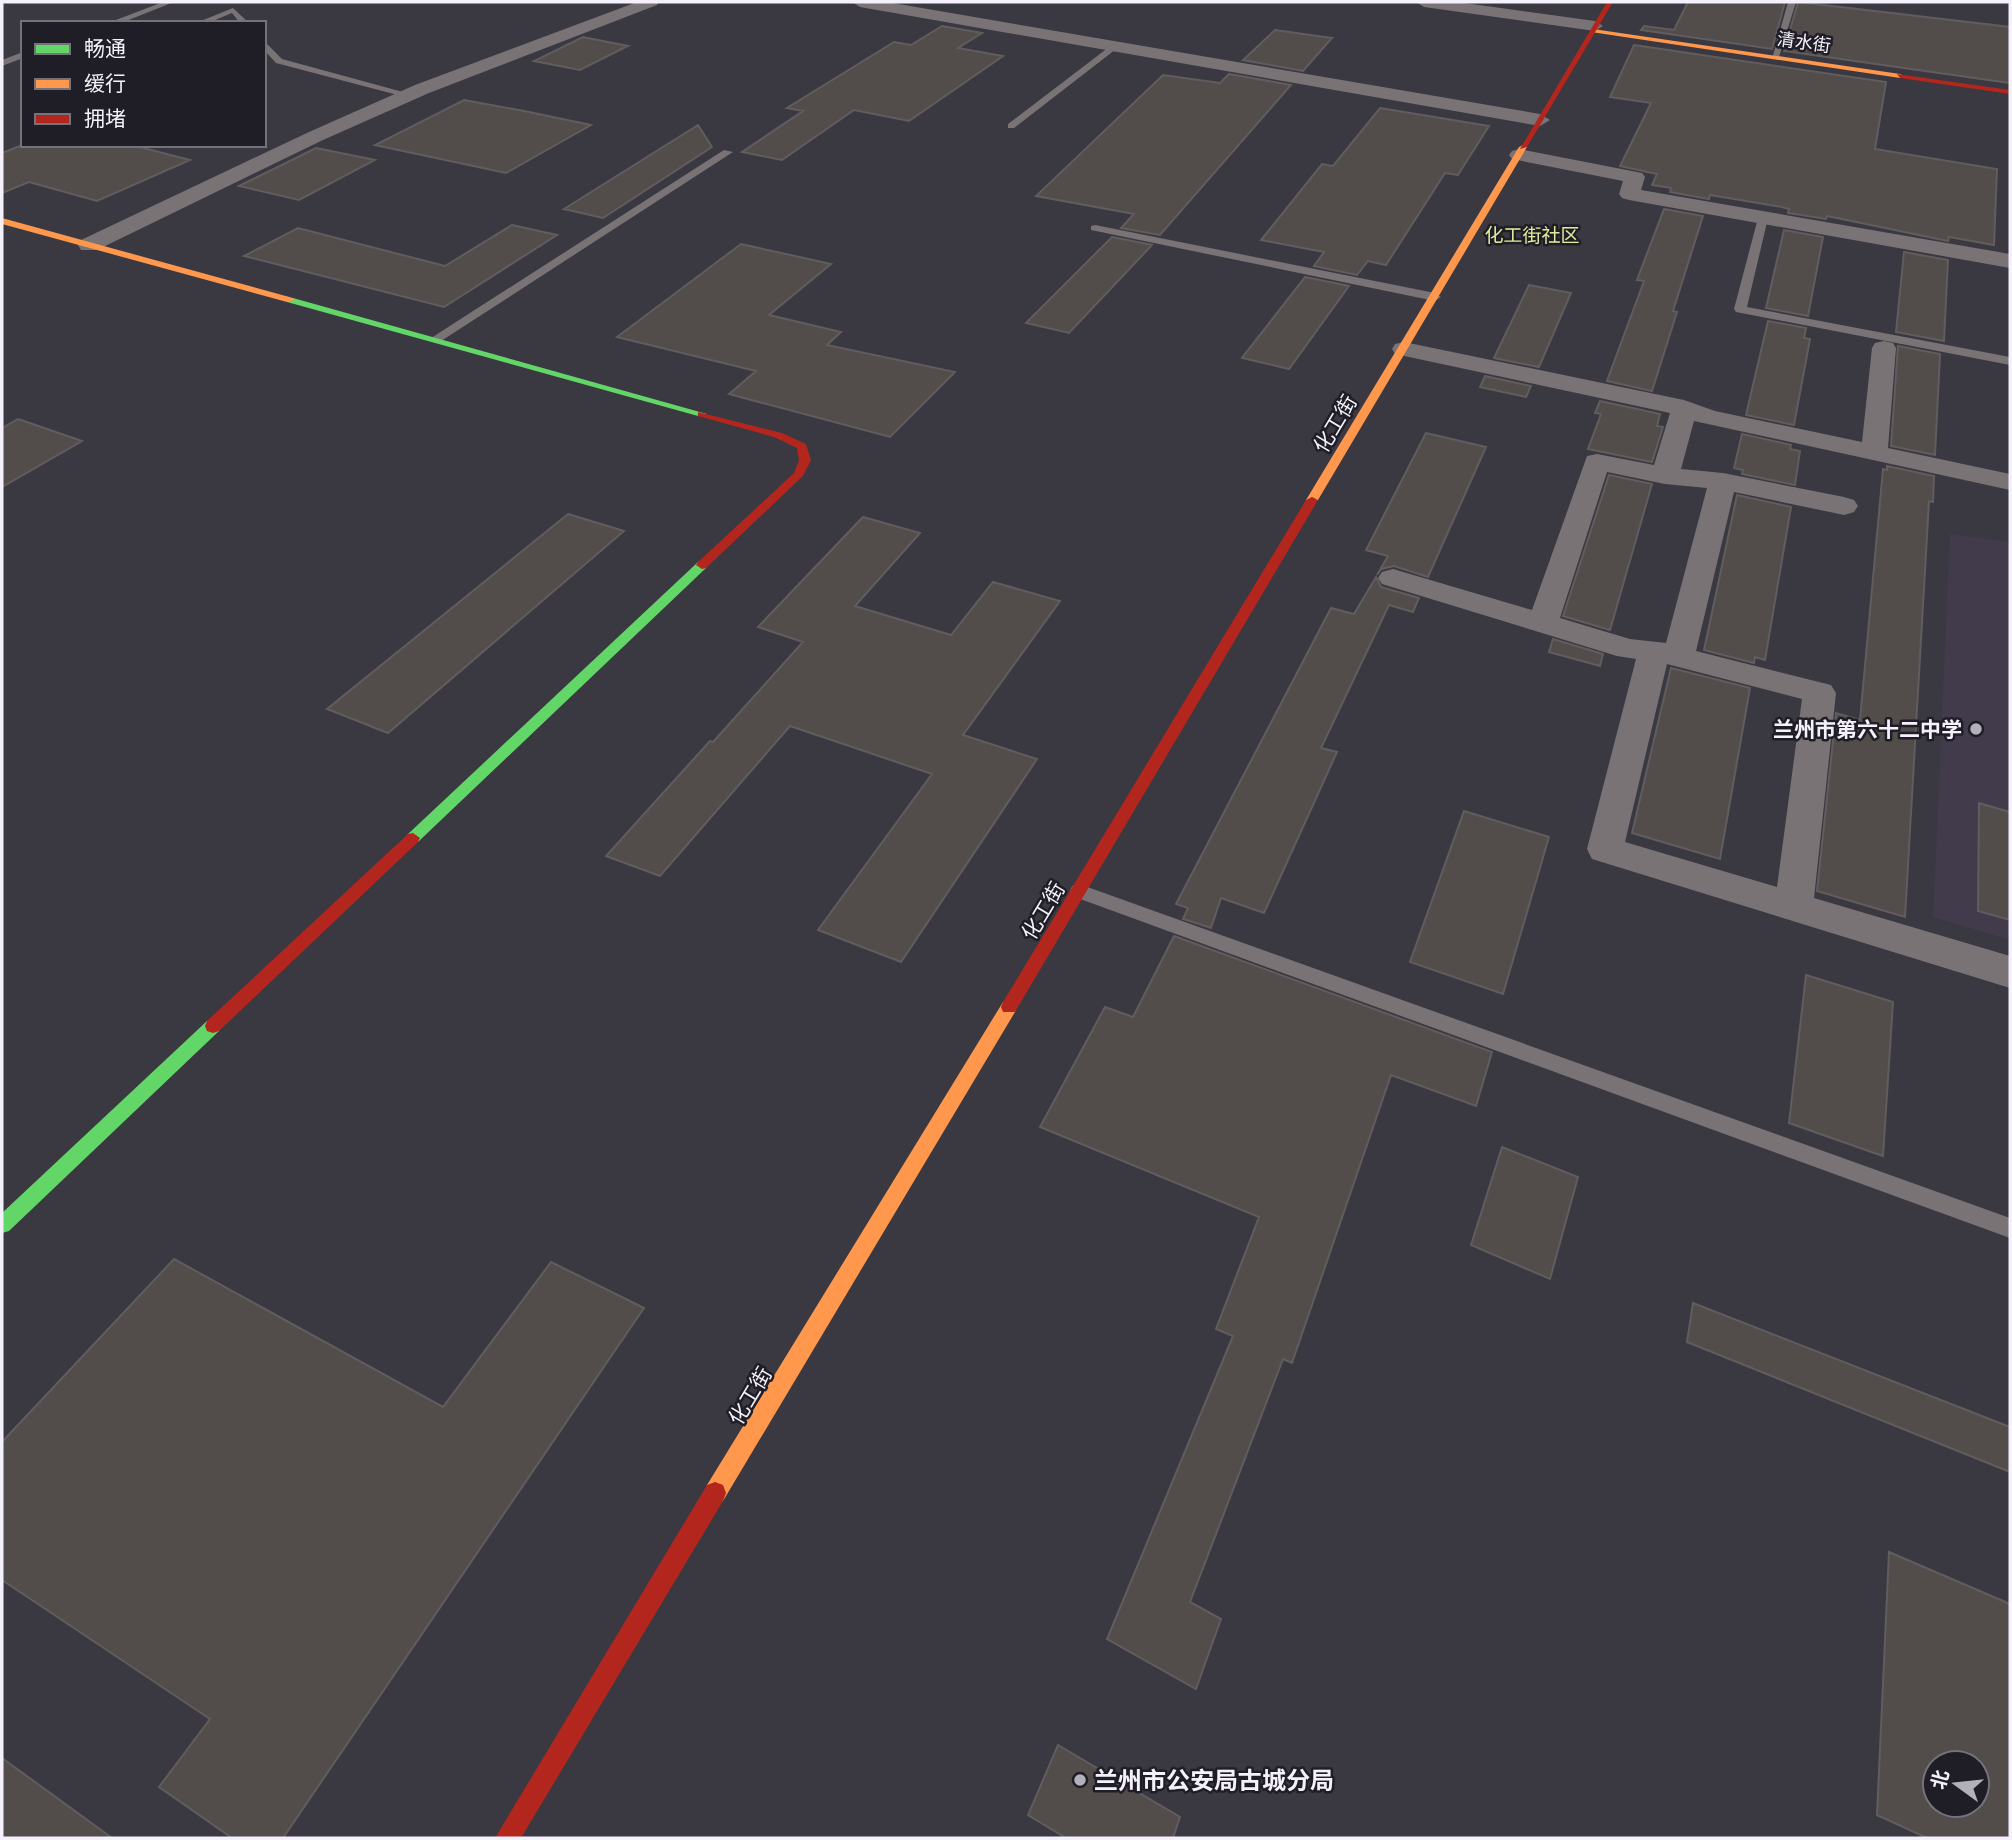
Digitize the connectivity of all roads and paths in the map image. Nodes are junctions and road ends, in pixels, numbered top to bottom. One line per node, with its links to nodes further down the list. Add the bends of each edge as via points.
1 (170, 2): 7 (lane)
2 (651, 2): 17 (street)
3 (860, 2): 12 (street)
4 (1424, 2): 10 (street)
5 (1610, 2): 10 (street, 化工街)
6 (1792, 2): 14 (lane)
7 (118, 21)
8 (205, 21): 9 (lane, via 233,10)
9 (243, 21)
10 (1594, 29): 14 (street, 清水街); 18 (street, 化工街)
11 (266, 46): 17 (lane, via 279,61)
12 (1116, 46): 18 (street); 19 (lane)
13 (21, 56): 15 (lane)
14 (1775, 57): 16 (street, 清水街)
15 (2, 63)
16 (2010, 92)
17 (409, 95): 25 (street)
18 (1540, 120): 21 (street, 化工街)
19 (1011, 126)
20 (728, 152): 28 (lane)
21 (1519, 155): 22 (street, via 1635,177 1629,194); 27 (street, 化工街)
22 (1763, 218): 26 (street); 31 (lane, via 1740,309)
23 (2, 221): 25 (street)
24 (1095, 228): 27 (lane)
25 (89, 245): 28 (street)
26 (2010, 261)
27 (1435, 297): 30 (street, 化工街)
28 (434, 340): 44 (street, via 792,440 802,446 805,464 494,764)
29 (1884, 348): 33 (street)
30 (1404, 349): 32 (street); 41 (street, 化工街)
31 (2010, 362)
32 (1684, 408): 33 (street); 34 (street)
33 (1874, 452): 36 (street)
34 (1665, 476): 35 (street); 39 (street, via 1597,462)
35 (1723, 481): 37 (street); 40 (street)
36 (2010, 481)
37 (1844, 506)
38 (1393, 578): 39 (street)
39 (1544, 622): 40 (street, via 1628,649)
40 (1666, 653): 42 (street, via 1819,693); 42 (street, via 1605,849)
41 (1079, 891): 45 (lane); 46 (street, 化工街)
42 (1794, 906): 43 (street)
43 (2010, 972)
44 (2, 1225)
45 (2010, 1228)
46 (508, 1838)

